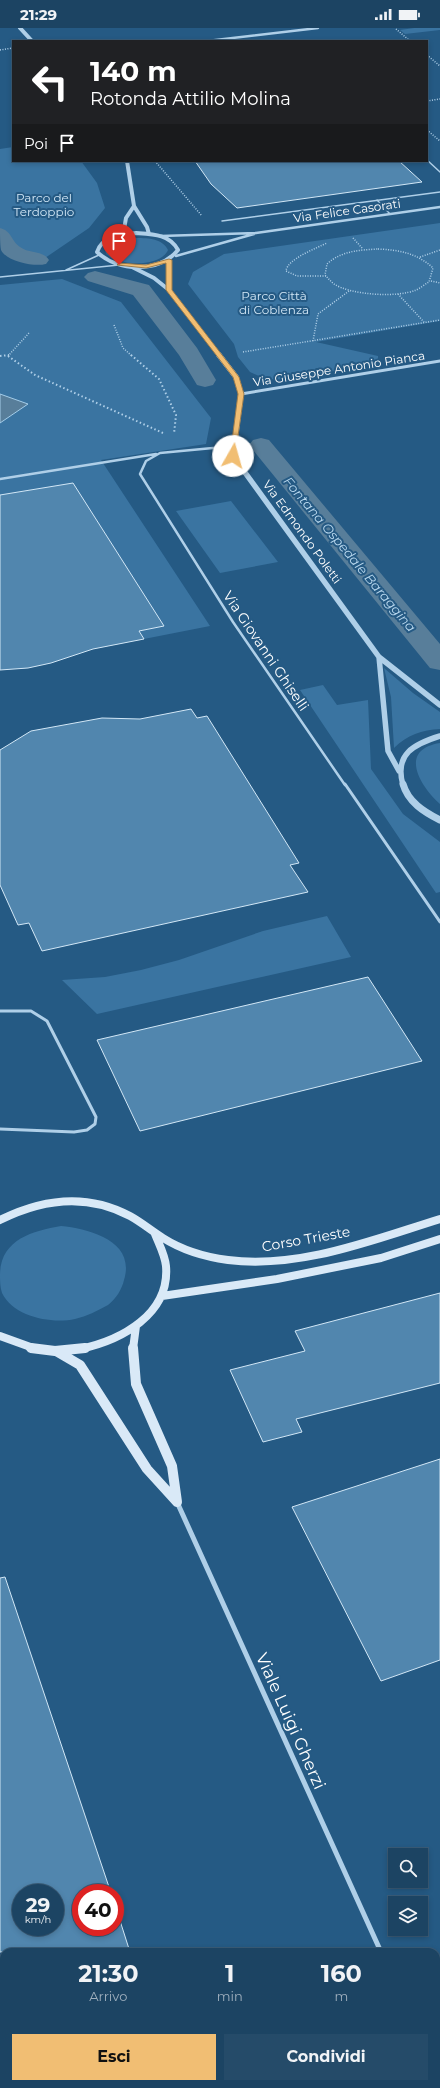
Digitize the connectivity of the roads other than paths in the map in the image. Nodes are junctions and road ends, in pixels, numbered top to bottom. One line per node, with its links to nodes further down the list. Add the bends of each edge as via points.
1 (20, 28): 3 (street)
2 (318, 28): 4 (street)
3 (31, 40)
4 (216, 40)
5 (428, 161): 7 (lane)
6 (127, 162): 10 (street)
7 (440, 172)
8 (440, 192): 9 (lane)
9 (377, 200): 12 (lane); 13 (lane)
10 (134, 206): 15 (street); 16 (street, via 126,218)
11 (440, 207): 12 (street, Via Felice Casorati)
12 (390, 214): 14 (street, Via Felice Casorati)
13 (222, 221)
14 (256, 233): 17 (street); 19 (street)
15 (149, 234): 16 (street); 17 (street)
16 (123, 235): 18 (street, via 103,242 98,247)
17 (161, 236): 19 (street, via 176,245)
18 (99, 255): 21 (street, via 108,262); 23 (lane)
19 (176, 256): 20 (street)
20 (169, 260): 22 (street, via 146,266); 25 (street)
21 (119, 265): 22 (street); 23 (lane)
22 (132, 266): 25 (street, Via Edmondo Poletti)
23 (63, 272): 24 (lane)
24 (0, 277)
25 (169, 290): 27 (street, Via Edmondo Poletti, via 236,377)
26 (440, 361): 27 (street, Via Giuseppe Antonio Pianca)
27 (241, 394): 28 (street, Via Edmondo Poletti)
28 (234, 446): 29 (lane); 31 (street, Via Edmondo Poletti, via 233,456)
29 (160, 453): 30 (lane); 37 (lane, Via Giovanni Ghiselli, via 146,461 140,474 233,622)
30 (0, 479)
31 (380, 657): 32 (street, Via Edmondo Poletti); 34 (street, via 388,751)
32 (440, 705)
33 (440, 736): 34 (street, via 415,744 406,752)
34 (399, 771): 35 (street, via 401,782 410,797)
35 (437, 818): 36 (street)
36 (440, 825)
37 (440, 922)
38 (0, 1011): 39 (lane, via 31,1011 47,1021 96,1117 95,1124 87,1130 74,1132)
39 (0, 1129)
40 (440, 1219): 42 (main road, Corso Trieste, via 358,1244 311,1255 268,1261 229,1260 185,1251)
41 (0, 1220): 42 (main road, Corso Trieste, via 34,1205 76,1201 114,1208)
42 (155, 1234): 44 (main road, via 166,1266)
43 (440, 1239): 44 (main road, via 381,1258 277,1279)
44 (162, 1296): 45 (main road, via 150,1313)
45 (136, 1326): 47 (main road, via 118,1338 96,1346); 48 (main road, via 132,1353 136,1384 172,1466)
46 (0, 1336): 47 (main road, via 36,1349)
47 (56, 1351): 48 (main road, via 80,1365 147,1469)
48 (177, 1502): 49 (street, Viale Luigi Gherzi)
49 (379, 1948)

